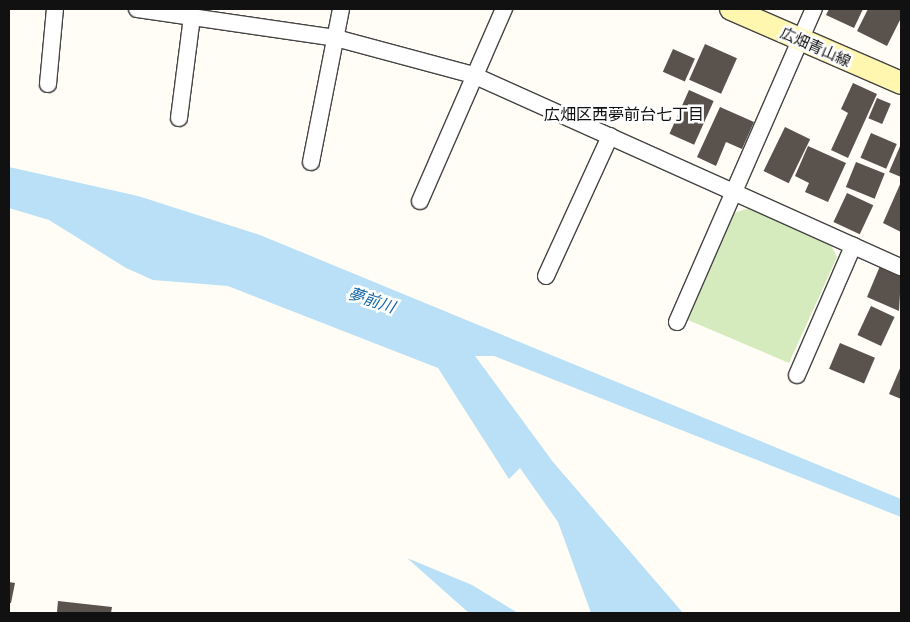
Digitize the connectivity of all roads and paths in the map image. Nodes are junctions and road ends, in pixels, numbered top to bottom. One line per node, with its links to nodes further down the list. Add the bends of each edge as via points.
1 (55, 9): 12 (street)
2 (137, 9): 7 (street)
3 (341, 9): 8 (street)
4 (504, 9): 10 (street)
5 (731, 9): 9 (main road, 広畑青山線)
6 (814, 9): 9 (street)
7 (192, 16): 8 (street); 13 (street)
8 (336, 38): 10 (street); 15 (street)
9 (801, 39): 11 (main road, 広畑青山線); 16 (street)
10 (473, 75): 14 (street); 17 (street)
11 (901, 83)
12 (48, 84)
13 (179, 118)
14 (610, 136): 16 (street); 20 (street)
15 (311, 162)
16 (734, 191): 18 (street); 21 (street)
17 (420, 202)
18 (854, 246): 19 (street); 22 (street)
19 (901, 267)
20 (546, 276)
21 (677, 322)
22 (797, 375)

